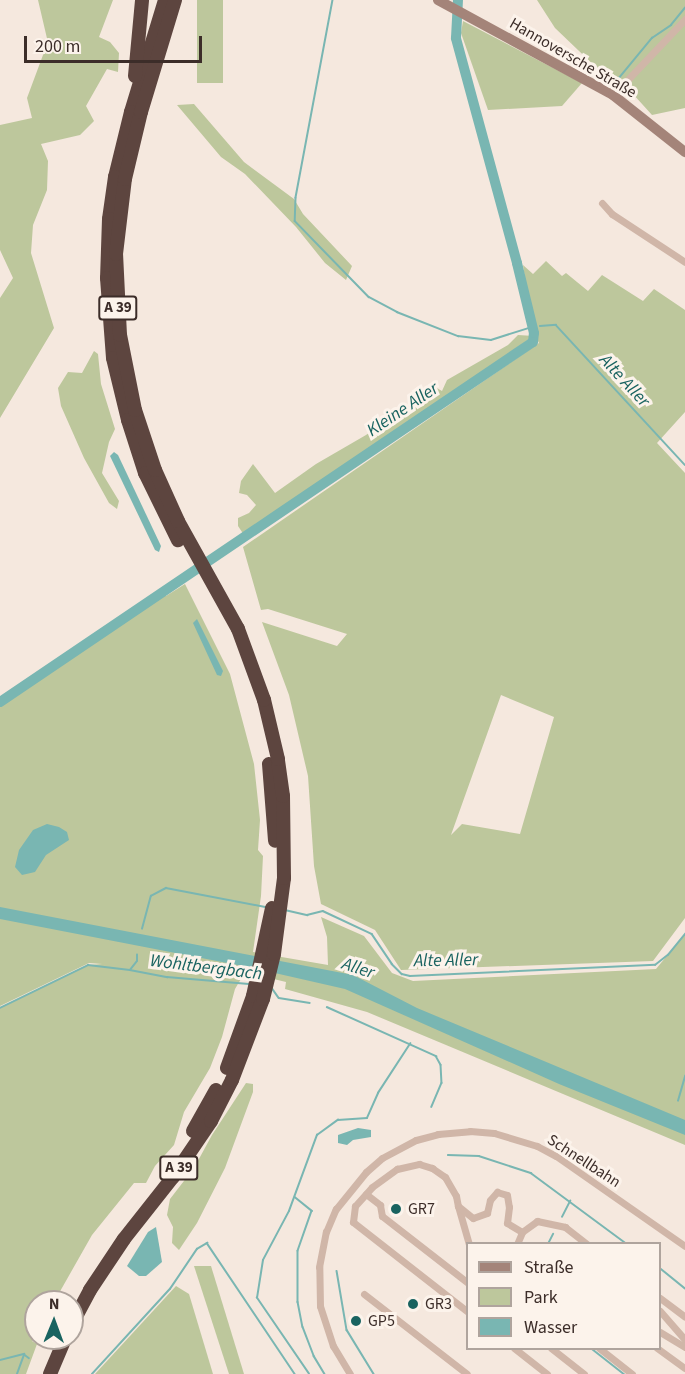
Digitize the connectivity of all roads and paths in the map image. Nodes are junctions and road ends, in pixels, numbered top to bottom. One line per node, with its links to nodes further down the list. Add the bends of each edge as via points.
1 (142, 0): 7 (highway)
2 (165, 0): 7 (highway, A 39)
3 (175, 0): 11 (highway, A 39, via 125,179 116,287 120,335 135,410)
4 (438, 0): 6 (street, Hannoversche Straße)
5 (685, 19): 6 (street)
6 (613, 95): 8 (street, Hannoversche Straße)
7 (131, 112): 11 (highway, A 39, via 109,219 111,338 138,454 158,502)
8 (685, 152)
9 (602, 203): 10 (street, via 612,214)
10 (685, 262)
11 (183, 540): 12 (highway, A 39, via 230,633 256,704 269,760 280,845)
12 (258, 998): 25 (highway, A 39, via 201,1118); 28 (highway, A 39, via 249,1041 211,1121)
13 (366, 1194): 14 (street, via 397,1169 419,1164 445,1177); 24 (street, via 380,1205 382,1216); 29 (street, via 355,1206 353,1222)
14 (458, 1206): 15 (street); 16 (street)
15 (473, 1218): 16 (street); 17 (street, via 487,1213 497,1192 507,1195 507,1223)
16 (463, 1227): 19 (street)
17 (522, 1232): 18 (street, via 537,1221 565,1227); 20 (street)
18 (576, 1235): 21 (street); 22 (street)
19 (468, 1242)
20 (518, 1242)
21 (580, 1242)
22 (585, 1242)
23 (685, 1245): 44 (street, Schnellbahn, via 537,1146 494,1133 470,1131 416,1140 382,1158 366,1172 336,1209 326,1232 319,1268 320,1306 333,1346)
24 (466, 1280)
25 (82, 1290)
26 (364, 1294): 45 (street)
27 (661, 1299): 31 (street)
28 (84, 1301)
29 (466, 1310)
30 (661, 1312): 33 (street)
31 (685, 1317)
32 (661, 1333): 34 (street)
33 (685, 1340)
34 (685, 1347)
35 (50, 1350): 42 (highway)
36 (60, 1350): 43 (highway)
37 (517, 1350): 46 (street)
38 (554, 1350): 47 (street)
39 (602, 1350): 48 (street)
40 (660, 1350): 41 (street)
41 (685, 1368)
42 (40, 1374)
43 (50, 1374)
44 (350, 1374)
45 (467, 1374)
46 (547, 1374)
47 (584, 1374)
48 (632, 1374)

